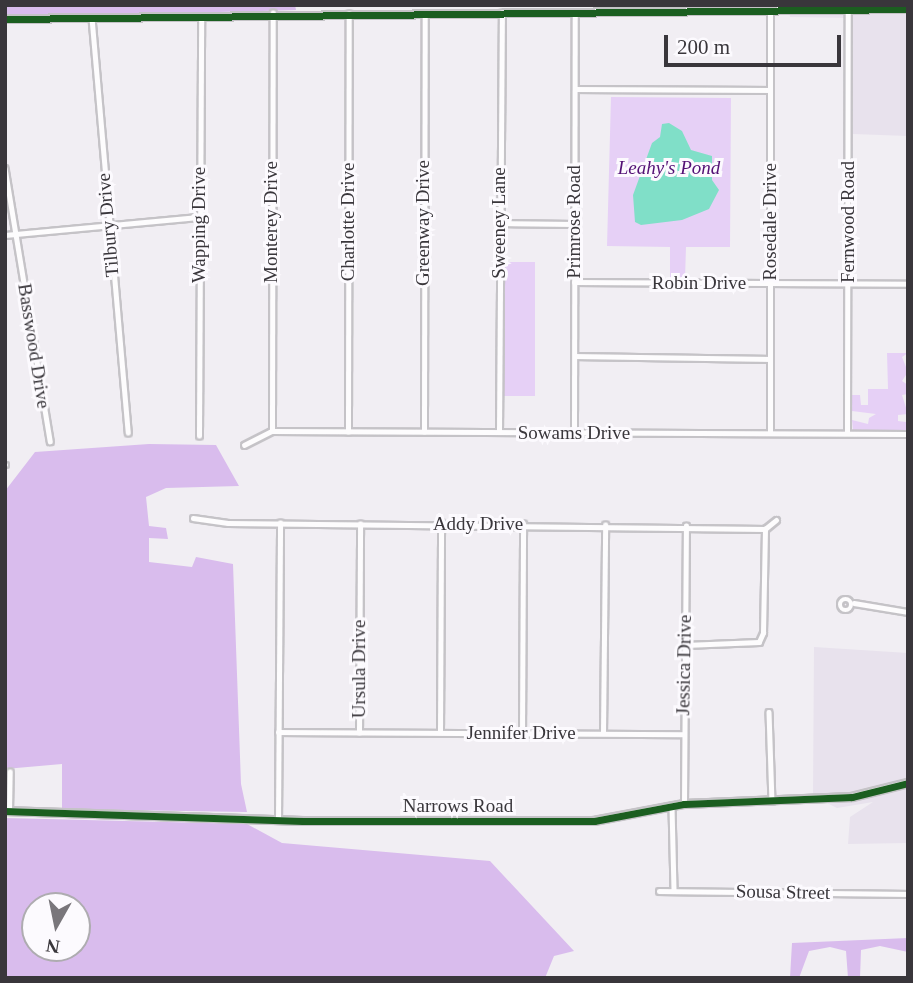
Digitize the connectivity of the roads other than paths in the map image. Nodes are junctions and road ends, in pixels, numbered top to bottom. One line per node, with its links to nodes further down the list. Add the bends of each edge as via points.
1 (908, 9): 2 (street)
2 (848, 10): 3 (street); 23 (street, Fernwood Road)
3 (771, 11): 4 (street); 13 (street, Rosedale Drive)
4 (575, 12): 8 (street); 12 (street, Primrose Road)
5 (273, 13): 6 (street); 9 (street); 27 (street, Monterey Drive)
6 (349, 13): 7 (street); 29 (street, Charlotte Drive)
7 (425, 13): 8 (street); 30 (street, Greenway Drive)
8 (502, 13): 16 (street, Sweeney Lane)
9 (201, 14): 10 (street); 15 (street, Wapping Drive)
10 (92, 17): 11 (street); 18 (street, Tilbury Drive)
11 (5, 19)
12 (575, 89): 13 (street); 17 (street, Primrose Road)
13 (770, 90): 22 (street, Rosedale Drive)
14 (5, 168): 19 (street, Basswood Drive)
15 (198, 217): 18 (street); 36 (street, Wapping Drive)
16 (499, 223): 17 (street); 31 (street, Sweeney Lane)
17 (574, 224): 21 (street, Primrose Road)
18 (108, 225): 19 (street); 28 (street, Tilbury Drive)
19 (17, 234): 20 (street); 37 (street, Basswood Drive)
20 (5, 235)
21 (574, 282): 22 (street, Robin Drive); 25 (street, Primrose Road)
22 (770, 283): 23 (street, Robin Drive); 26 (street, Rosedale Drive)
23 (848, 284): 24 (street, Robin Drive); 34 (street, Fernwood Road)
24 (908, 284)
25 (575, 356): 26 (street); 32 (street, Primrose Road)
26 (770, 359): 33 (street, Rosedale Drive)
27 (272, 431): 29 (street, Sowams Drive); 38 (street, Sowams Drive)
28 (128, 432)
29 (348, 432): 30 (street, Sowams Drive)
30 (424, 432): 31 (street, Sowams Drive)
31 (499, 432): 32 (street, Sowams Drive)
32 (574, 433): 33 (street, Sowams Drive)
33 (770, 433): 34 (street, Sowams Drive)
34 (848, 433): 35 (street, Sowams Drive)
35 (908, 434)
36 (199, 436)
37 (50, 440)
38 (244, 445)
39 (193, 518): 41 (street, Addy Drive)
40 (776, 520): 47 (street)
41 (279, 523): 43 (street, Addy Drive); 52 (street)
42 (441, 523): 43 (street, Addy Drive); 44 (street, Addy Drive); 53 (street)
43 (360, 524): 54 (street, Ursula Drive)
44 (523, 524): 45 (street, Addy Drive); 55 (street)
45 (605, 525): 46 (street, Addy Drive); 56 (street)
46 (685, 526): 47 (street, Addy Drive); 50 (street, Jessica Drive)
47 (765, 529): 50 (street, via 763,633 759,642)
48 (854, 603): 49 (street)
49 (908, 612)
50 (685, 645): 57 (street, Jessica Drive)
51 (769, 712): 60 (street)
52 (278, 732): 54 (street, Ursula Drive); 64 (street)
53 (440, 732): 54 (street, Jennifer Drive); 55 (street, Jennifer Drive)
54 (359, 733)
55 (522, 733): 56 (street, Jennifer Drive)
56 (603, 733): 57 (street, Jennifer Drive)
57 (683, 734): 61 (street, Jessica Drive)
58 (10, 772): 63 (street)
59 (908, 783): 60 (street, Narrows Road, via 852,797)
60 (772, 802): 61 (street, Narrows Road)
61 (684, 804): 62 (street, Narrows Road)
62 (672, 807): 64 (street, Narrows Road, via 594,821); 66 (street)
63 (7, 811): 64 (street, Narrows Road)
64 (278, 820)
65 (659, 891): 66 (street, Sousa Street)
66 (674, 891): 67 (street, Sousa Street)
67 (908, 894)

